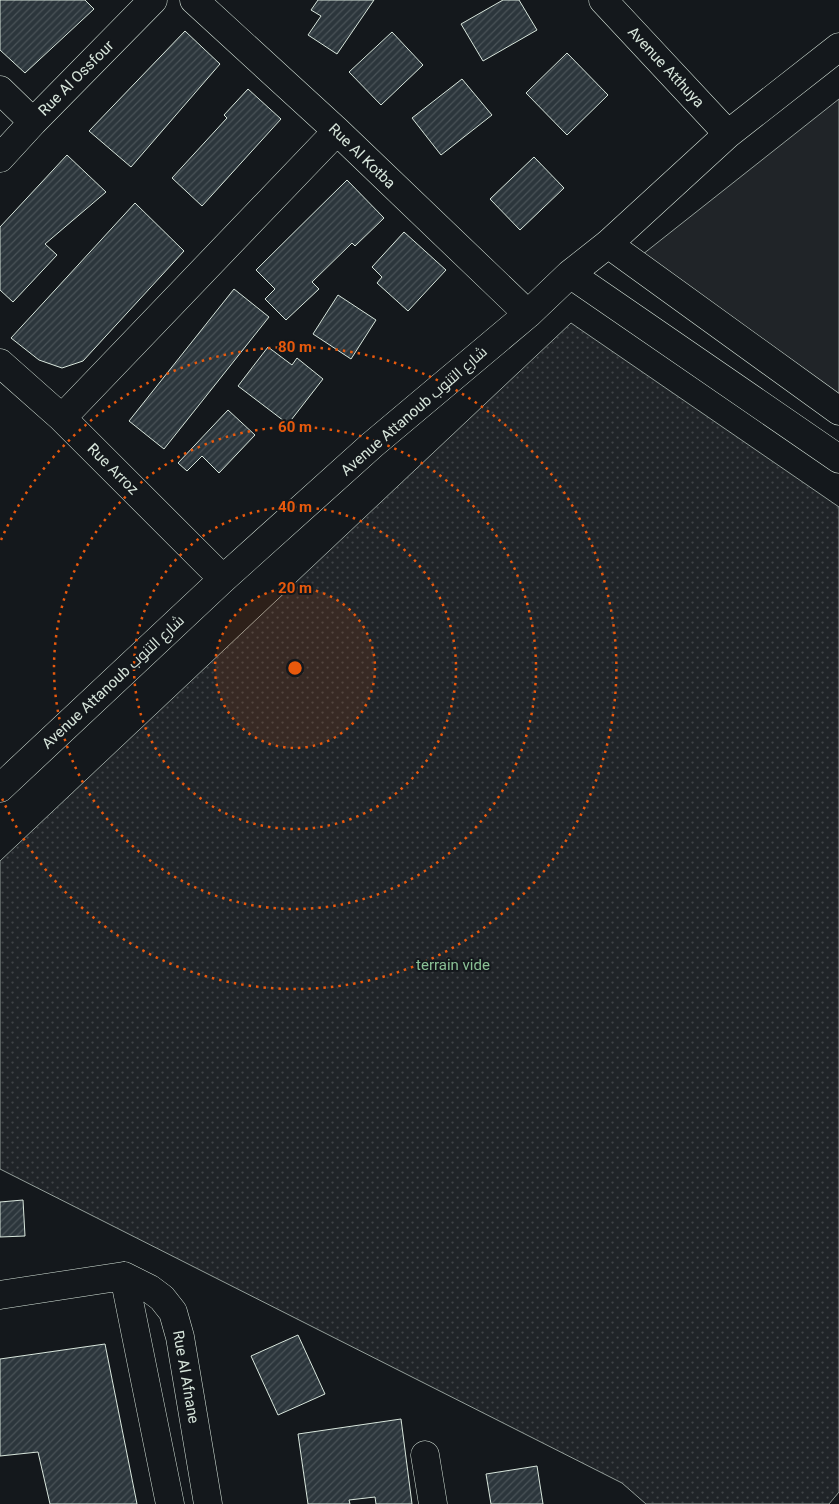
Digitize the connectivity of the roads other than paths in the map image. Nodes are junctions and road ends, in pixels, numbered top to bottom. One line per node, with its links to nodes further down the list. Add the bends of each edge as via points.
1 (153, 0): 6 (street, Rue Al Ossfour)
2 (194, 0): 7 (street, Rue Al Kotba)
3 (603, 0): 8 (street, Avenue Atthuya)
4 (839, 47): 8 (street, Avenue Attanoub شارع التنوب)
5 (0, 90): 6 (street)
6 (33, 122): 9 (street, Rue Al Ossfour)
7 (337, 131): 12 (street, Rue Al Kotba); 15 (street)
8 (728, 134): 10 (street, Avenue Attanoub شارع التنوب)
9 (0, 158)
10 (608, 244): 11 (street, Avenue Attanoub شارع التنوب); 14 (street)
11 (570, 274): 12 (street, Avenue Attanoub شارع التنوب); 16 (street)
12 (528, 314): 17 (street, Avenue Attanoub شارع التنوب, via 372,445)
13 (0, 363): 15 (street, Rue Arroz)
14 (839, 411)
15 (62, 418): 17 (street, Rue Arroz)
16 (839, 459)
17 (224, 579): 18 (street, Avenue Attanoub شارع التنوب)
18 (0, 788)
19 (124, 1276): 20 (street); 22 (street); 23 (street, Rue Al Afnane, via 150,1289 173,1312)
20 (0, 1295)
21 (425, 1455): 24 (street)
22 (170, 1504)
23 (208, 1504)
24 (433, 1504)

